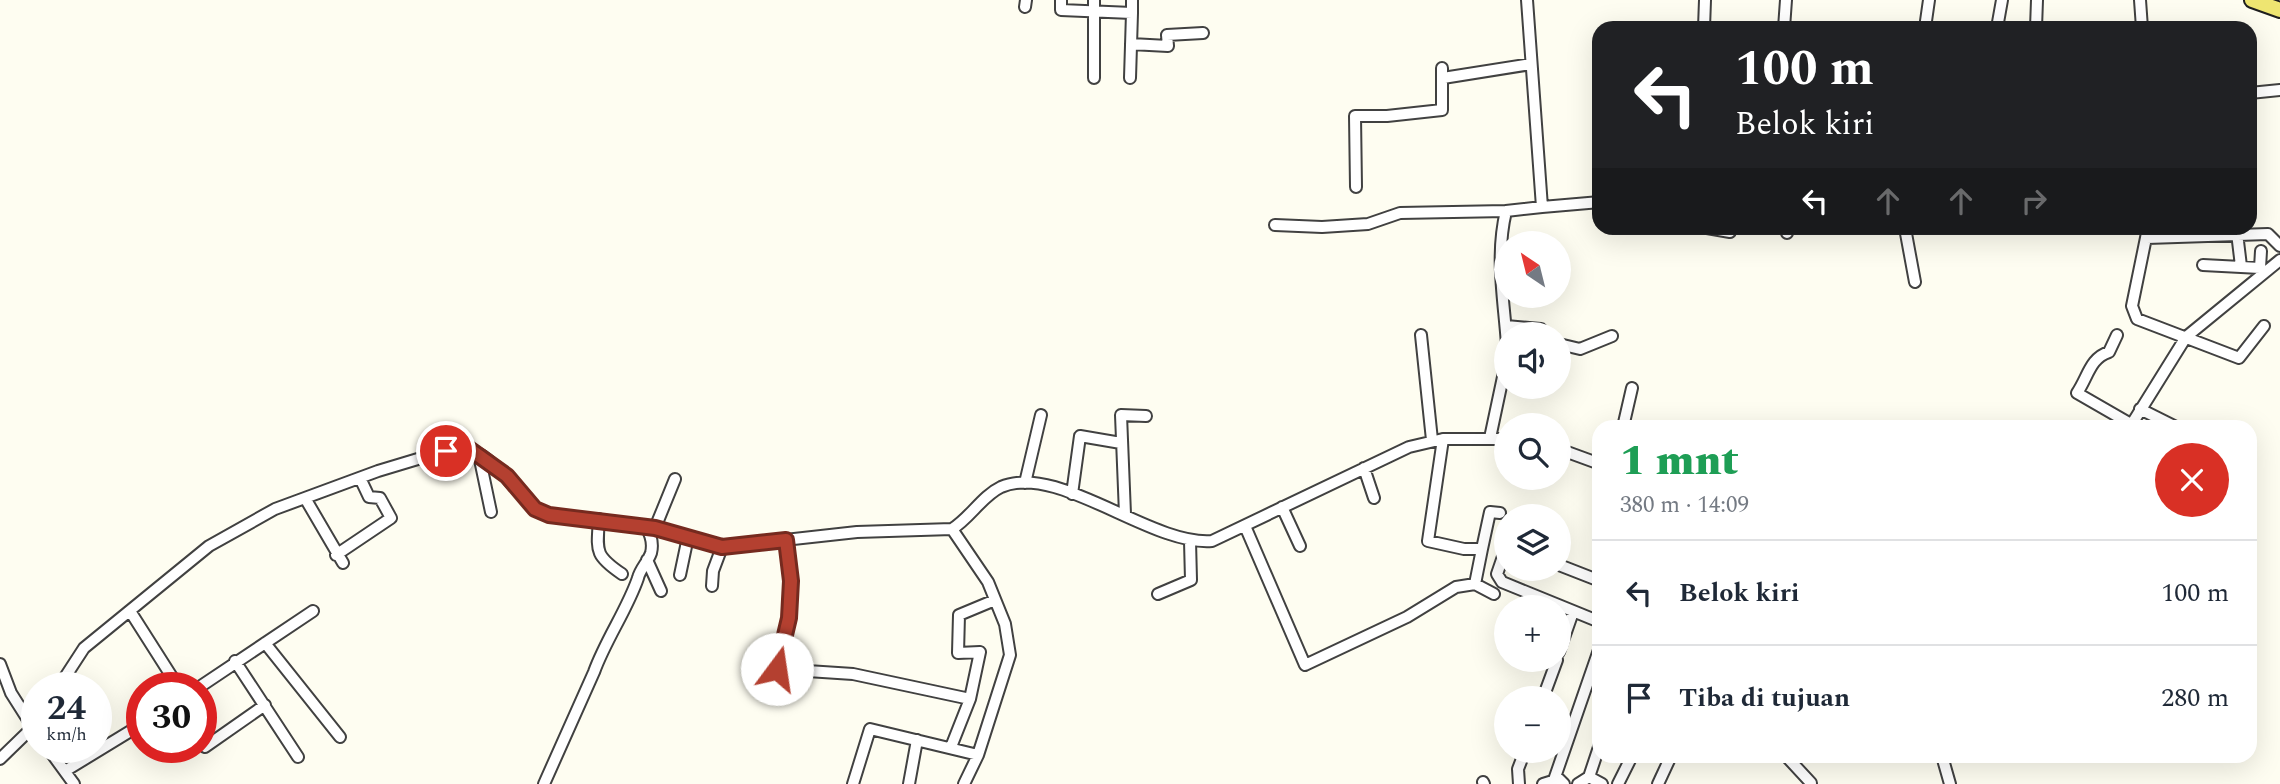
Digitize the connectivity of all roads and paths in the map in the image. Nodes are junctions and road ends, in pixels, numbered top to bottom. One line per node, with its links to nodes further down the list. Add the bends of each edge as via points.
1 (1061, 0): 11 (street, via 1061,10)
2 (1132, 0): 13 (street)
3 (1527, 0): 22 (street)
4 (1705, 0): 14 (street)
5 (1786, 0): 15 (street)
6 (1928, 0): 16 (street)
7 (2002, 0): 17 (street)
8 (2037, 0): 18 (street)
9 (2140, 0): 19 (street)
10 (2252, 0): 12 (main road)
11 (1094, 5): 13 (street); 23 (street)
12 (2280, 10)
13 (1132, 13): 21 (street)
14 (1704, 21)
15 (1784, 21)
16 (1926, 21)
17 (1998, 21)
18 (2036, 21)
19 (2142, 21)
20 (1203, 33): 21 (street, via 1167,35 1168,46)
21 (1131, 44): 24 (street)
22 (1531, 64): 27 (street, via 1442,73 1442,110 1355,116); 29 (street)
23 (1094, 78)
24 (1130, 78)
25 (2280, 90): 26 (street)
26 (2257, 92)
27 (1356, 187)
28 (1592, 203): 29 (street)
29 (1542, 207): 30 (street)
30 (1506, 211): 31 (street, via 1400,213 1368,224); 43 (street, via 1500,251)
31 (1275, 225)
32 (2257, 234): 36 (street, via 2267,234)
33 (1906, 235): 42 (street)
34 (2147, 235): 48 (street, via 2133,315)
35 (2237, 235): 40 (street)
36 (2280, 246)
37 (2261, 251): 41 (street)
38 (2280, 260): 41 (street)
39 (2203, 265): 40 (street)
40 (2241, 266): 41 (street)
41 (2262, 272): 48 (street)
42 (1915, 282)
43 (1505, 322)
44 (2264, 326): 48 (street, via 2239,358)
45 (1422, 335): 61 (street)
46 (2117, 335): 56 (street, via 2109,352 2091,365 2077,393)
47 (1612, 337): 49 (street, via 1580,349)
48 (2186, 337): 52 (street)
49 (1571, 347)
50 (1632, 388): 55 (street)
51 (1498, 399): 59 (street)
52 (2140, 409): 57 (street); 58 (street)
53 (1041, 415): 69 (street)
54 (1146, 415): 62 (street, via 1122,413)
55 (1625, 420)
56 (2122, 420)
57 (2135, 420)
58 (2162, 420)
59 (1490, 438): 60 (street); 61 (street)
60 (1494, 438)
61 (1437, 439): 66 (street); 86 (street, via 1428,541)
62 (1121, 443): 70 (street, via 1080,436); 76 (street)
63 (1571, 453): 65 (street)
64 (479, 455): 67 (street, via 461,446); 74 (street); 77 (street, via 507,476 535,509 549,515)
65 (1592, 461)
66 (1364, 468): 72 (street); 73 (street)
67 (360, 478): 71 (street); 71 (street, via 369,497 380,498 391,518 340,559)
68 (675, 479): 79 (street)
69 (1025, 483): 70 (street); 80 (street, via 994,491)
70 (1072, 494): 76 (street)
71 (305, 498): 99 (street, via 275,509 209,546)
72 (1374, 498)
73 (1282, 507): 78 (street); 84 (street)
74 (491, 512)
75 (1494, 512): 86 (street, via 1490,512)
76 (1125, 514): 83 (street)
77 (599, 519): 79 (street); 89 (street, via 597,552)
78 (1245, 526): 83 (street, via 1212,541); 93 (street, via 1305,665 1407,617 1456,587)
79 (651, 527): 81 (street); 87 (street)
80 (952, 529): 82 (street); 98 (street)
81 (688, 537): 85 (street); 90 (street)
82 (786, 540): 85 (street); 113 (street, via 789,618 777,669 853,674)
83 (1190, 541): 96 (street, via 1191,580)
84 (1300, 546)
85 (722, 547): 94 (street)
86 (1482, 549): 93 (street)
87 (647, 560): 95 (street); 138 (street, via 630,601 599,654)
88 (1571, 570): 91 (street)
89 (622, 573)
90 (680, 575)
91 (1592, 578)
92 (1501, 581): 101 (street)
93 (1475, 584): 97 (street)
94 (712, 586)
95 (661, 591)
96 (1158, 594)
97 (1494, 594)
98 (995, 600): 113 (street, via 959,615 958,653 980,652); 122 (street, via 1010,655)
99 (130, 611): 107 (street, via 84,648); 108 (street)
100 (313, 611): 104 (street)
101 (1573, 612): 102 (street); 103 (street)
102 (1571, 618)
103 (1592, 619)
104 (265, 643): 105 (street); 117 (street)
105 (235, 661): 110 (street); 114 (street)
106 (0, 664): 111 (street)
107 (68, 672)
108 (169, 672)
109 (1592, 673): 135 (street)
110 (217, 674)
111 (11, 693): 112 (street); 115 (street)
112 (0, 699)
113 (970, 699): 121 (street)
114 (265, 705): 118 (street); 123 (street)
115 (21, 708)
116 (126, 734): 132 (street)
117 (340, 737)
118 (217, 739)
119 (917, 740): 121 (street); 139 (street, via 869,730); 140 (street)
120 (21, 741): 124 (street)
121 (951, 747): 122 (street)
122 (978, 755): 141 (street)
123 (298, 757)
124 (0, 759)
125 (59, 763): 132 (street)
126 (1520, 763): 142 (street)
127 (1594, 763): 133 (street)
128 (1628, 763): 146 (street)
129 (1668, 763): 134 (street)
130 (1792, 763): 136 (street)
131 (1944, 763): 148 (street)
132 (65, 771): 137 (street)
133 (1589, 777): 144 (street); 145 (street)
134 (1659, 781): 147 (street)
135 (1559, 782): 143 (street)
136 (1811, 783)
137 (74, 784)
138 (544, 784)
139 (853, 784)
140 (909, 784)
141 (964, 784)
142 (1519, 784)
143 (1543, 784)
144 (1578, 784)
145 (1602, 784)
146 (1618, 784)
147 (1671, 784)
148 (1950, 784)

